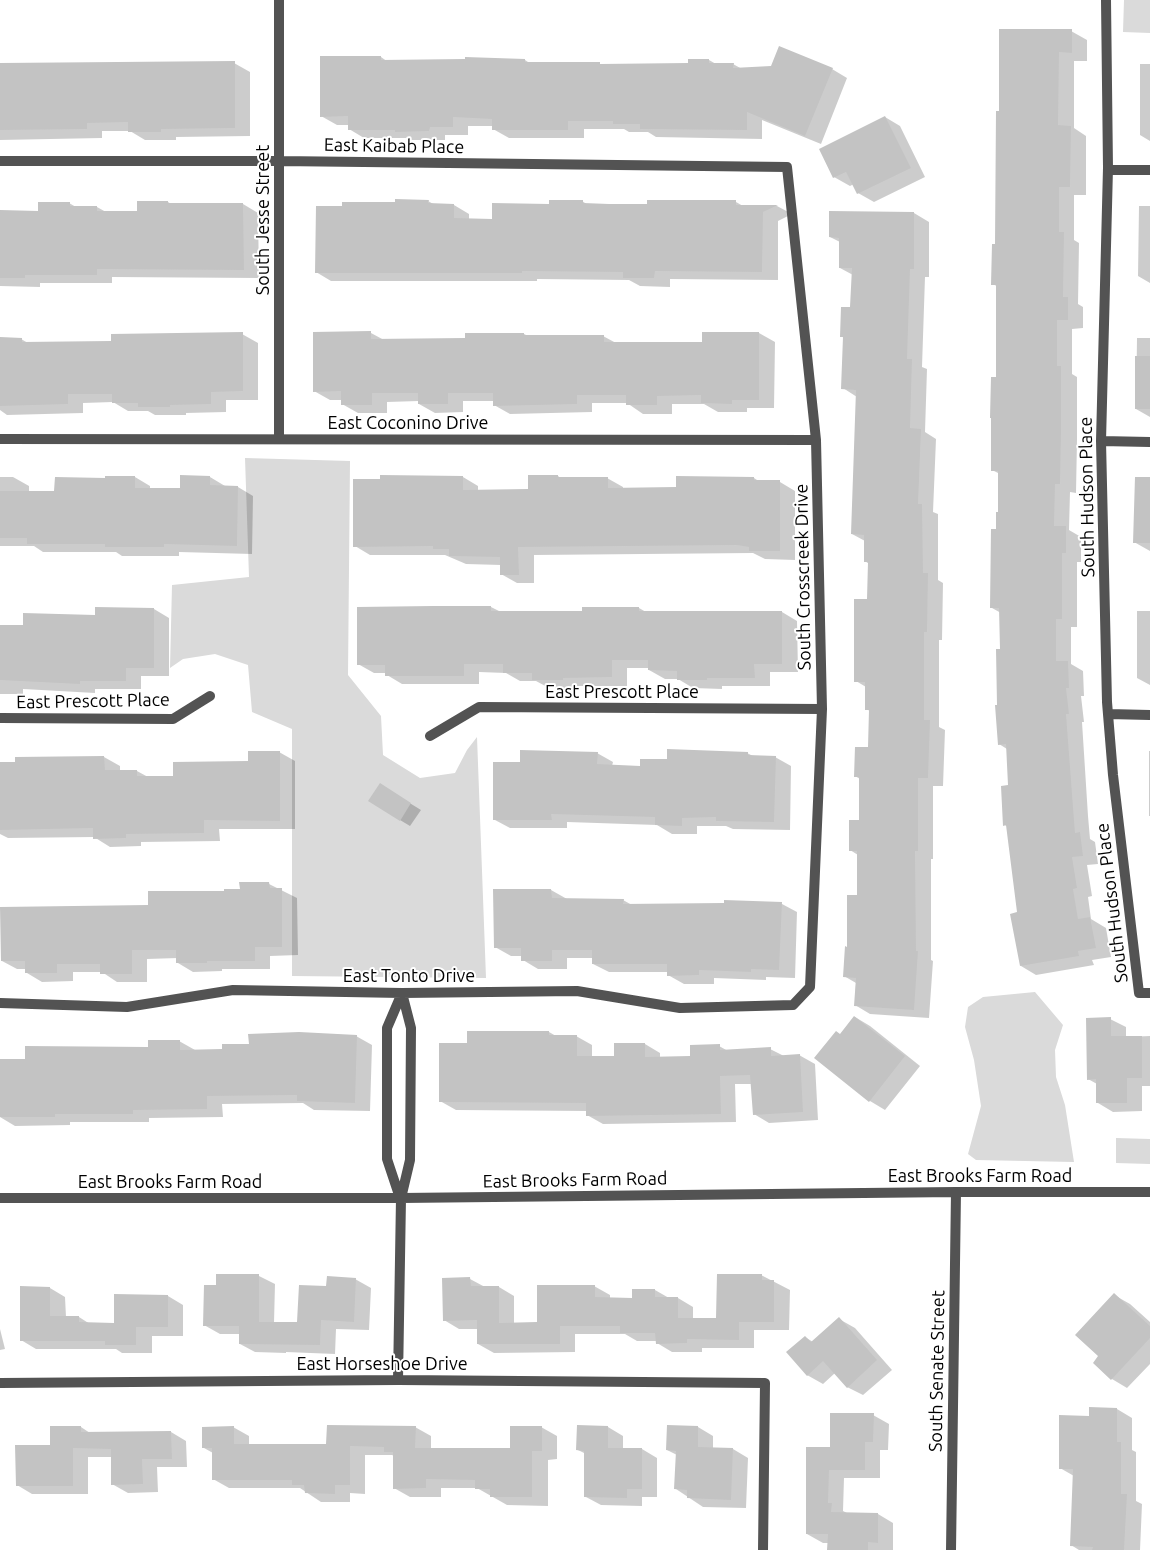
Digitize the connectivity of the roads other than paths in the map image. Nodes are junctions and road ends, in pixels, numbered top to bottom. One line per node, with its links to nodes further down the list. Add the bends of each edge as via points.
1 (279, 0): 4 (street, South Jesse Street)
2 (1106, 0): 6 (street, South Hudson Place)
3 (0, 160): 4 (street, East Kaibab Place)
4 (279, 161): 5 (street, East Kaibab Place); 9 (street, South Jesse Street)
5 (787, 167): 10 (street, South Crosscreek Drive)
6 (1108, 170): 7 (street); 11 (street, South Hudson Place)
7 (1150, 170)
8 (0, 439): 9 (street, East Coconino Drive)
9 (279, 439): 10 (street, East Coconino Drive)
10 (816, 440): 14 (street, South Crosscreek Drive)
11 (1101, 441): 12 (street); 15 (street, South Hudson Place)
12 (1150, 442)
13 (210, 696): 17 (street, East Prescott Place, via 173,719)
14 (822, 709): 18 (street, East Prescott Place, via 479,707); 19 (street, South Crosscreek Drive)
15 (1108, 714): 16 (street); 21 (street, South Hudson Place, via 1112,775 1139,993)
16 (1150, 715)
17 (0, 718)
18 (430, 736)
19 (810, 987): 20 (street, East Tonto Drive, via 793,1005 680,1008 577,991)
20 (402, 993): 22 (street, East Tonto Drive, via 233,990 128,1008); 26 (street, via 411,1028 410,1160); 26 (street, via 387,1028 387,1159)
21 (1150, 993)
22 (0, 1003)
23 (956, 1192): 24 (street, East Brooks Farm Road); 26 (street, East Brooks Farm Road); 30 (street, South Senate Street)
24 (1150, 1192)
25 (0, 1198): 26 (street, East Brooks Farm Road)
26 (401, 1198): 27 (street)
27 (398, 1380): 28 (street, East Horseshoe Drive); 29 (street, East Horseshoe Drive, via 765,1383)
28 (0, 1383)
29 (763, 1550)
30 (951, 1550)

